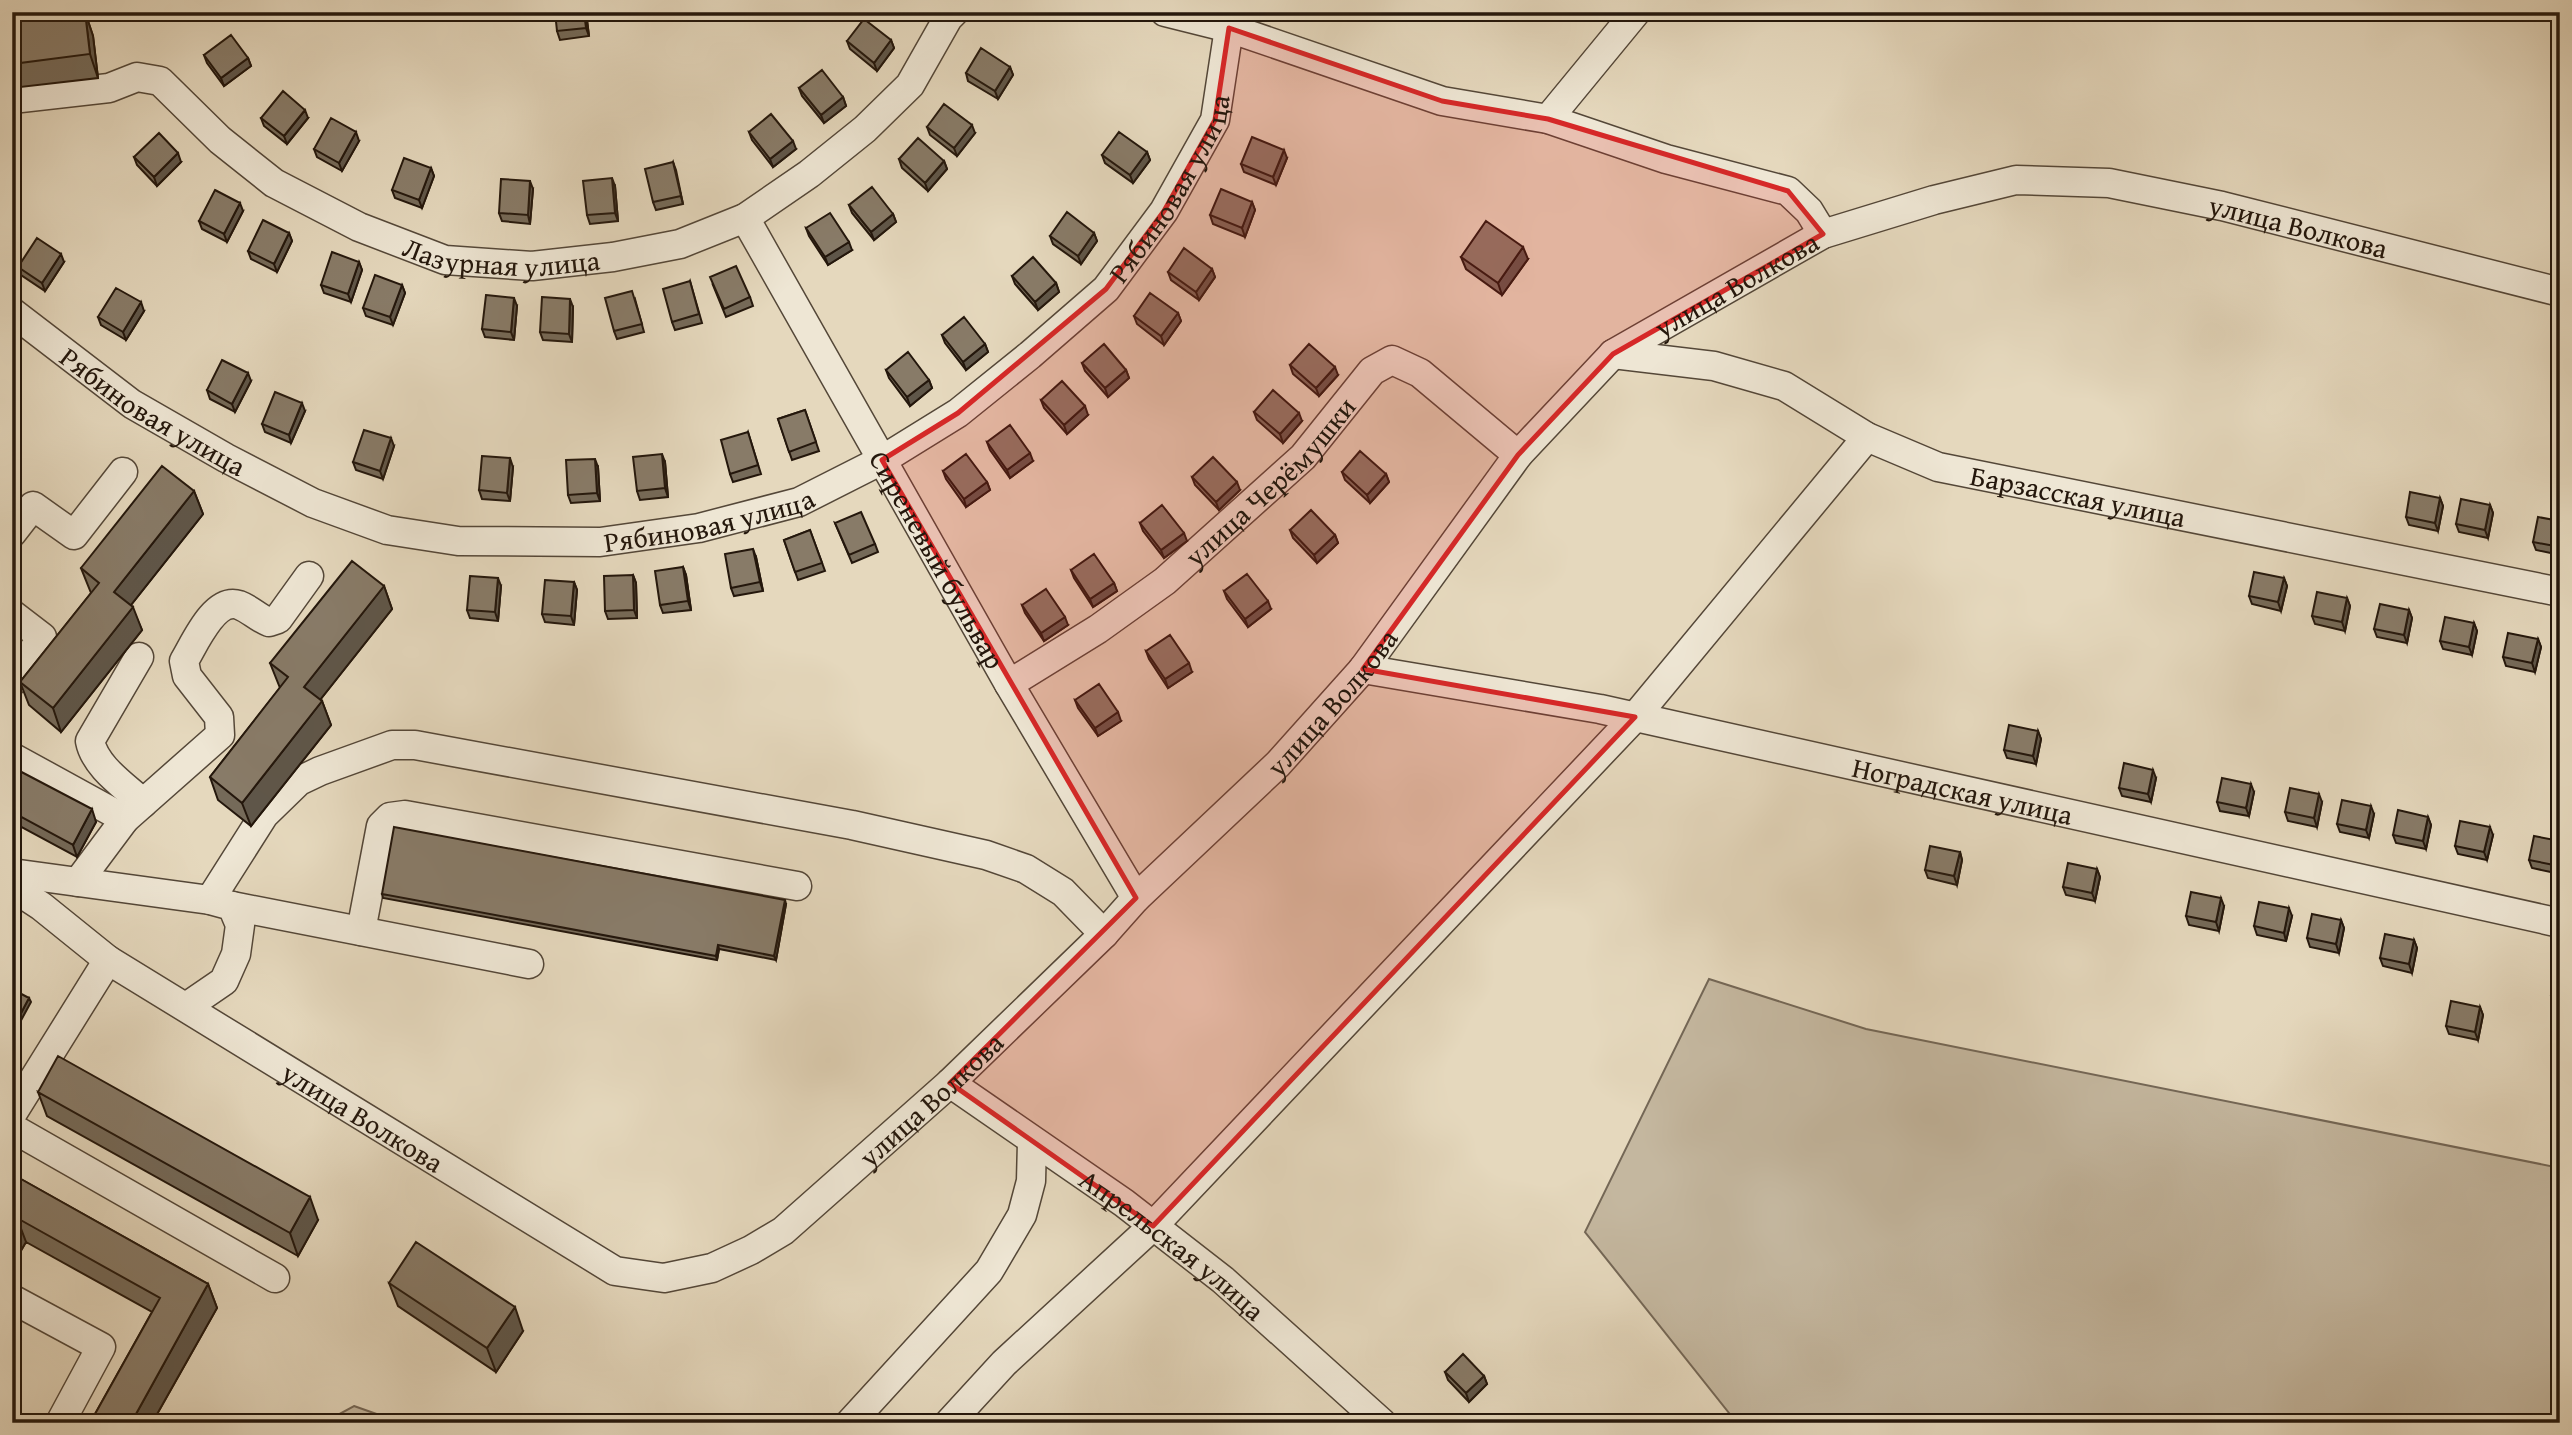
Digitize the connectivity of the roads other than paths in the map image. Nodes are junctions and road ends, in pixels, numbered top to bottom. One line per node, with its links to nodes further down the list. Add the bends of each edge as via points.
1 (954, 12): 7 (street, Лазурная улица, via 910,85 809,174)
2 (1166, 12): 4 (street)
3 (1636, 12): 6 (street)
4 (1233, 20): 6 (street, via 1442,102); 14 (street, Рябиновая улица, via 1215,120 1164,211 1106,289 958,413)
5 (12, 99): 7 (street, Лазурная улица, via 109,88 138,77 160,81 220,140 274,183 359,227 445,260 532,266 613,257 680,244)
6 (1548, 119): 8 (street, via 1666,159 1788,191 1809,211)
7 (745, 218): 14 (street, Сиреневый бульвар)
8 (1823, 234): 9 (street, улица Волкова, via 2016,180 2109,183 2222,206); 11 (street, улица Волкова)
9 (2560, 292)
10 (12, 312): 14 (street, Рябиновая улица, via 132,404 313,503 387,530 458,541 600,542 699,528 799,502)
11 (1614, 354): 12 (street, Барзасская улица, via 1714,366 1784,386); 13 (street, улица Волкова)
12 (1867, 437): 18 (street, Барзасская улица, via 1938,467); 24 (street)
13 (1518, 455): 21 (street, улица Волкова); 23 (street, улица Черёмушки, via 1420,373 1392,360 1372,371 1303,457 1165,581)
14 (882, 460): 23 (street, Сиреневый бульвар)
15 (123, 472): 16 (street, via 74,535 33,506)
16 (12, 533)
17 (309, 576): 26 (street, via 278,619 269,622 239,605 224,605 214,613 184,660 187,676 219,717 220,734)
18 (2560, 592)
19 (12, 614): 22 (street, via 42,637)
20 (139, 657): 26 (street, via 90,741 98,761)
21 (1363, 669): 24 (street, Ноградская улица); 31 (street, улица Волкова, via 1278,764)
22 (12, 682)
23 (1009, 684): 31 (street, Сиреневый бульвар)
24 (1635, 717): 33 (street, Ноградская улица); 43 (street)
25 (12, 757): 26 (street)
26 (134, 811): 28 (street)
27 (12, 873): 28 (street)
28 (78, 882): 32 (street)
29 (797, 886): 34 (street, via 405,815 390,817 382,826)
30 (12, 887): 36 (street, улица Волкова)
31 (1136, 898): 35 (street, улица Волкова)
32 (221, 903): 34 (street); 35 (street, via 264,815 299,781 392,745 415,745 852,825 986,855 1026,870 1063,892); 38 (street, via 240,925 236,954 224,981)
33 (2560, 923)
34 (361, 931): 37 (street)
35 (1104, 934): 39 (street, улица Волкова)
36 (108, 960): 38 (street, улица Волкова); 40 (street)
37 (529, 964)
38 (186, 1007): 39 (street, улица Волкова, via 615,1271 664,1278 712,1268 783,1231)
39 (950, 1083): 42 (street, Апрельская улица)
40 (12, 1114)
41 (12, 1128): 44 (street)
42 (1032, 1142): 43 (street, Апрельская улица); 47 (street, via 1031,1181 1022,1216 989,1271)
43 (1153, 1226): 48 (street, via 1004,1363); 49 (street, Апрельская улица, via 1223,1280)
44 (275, 1278)
45 (12, 1300): 46 (street, via 101,1347)
46 (60, 1423)
47 (850, 1423)
48 (949, 1423)
49 (1382, 1423)

